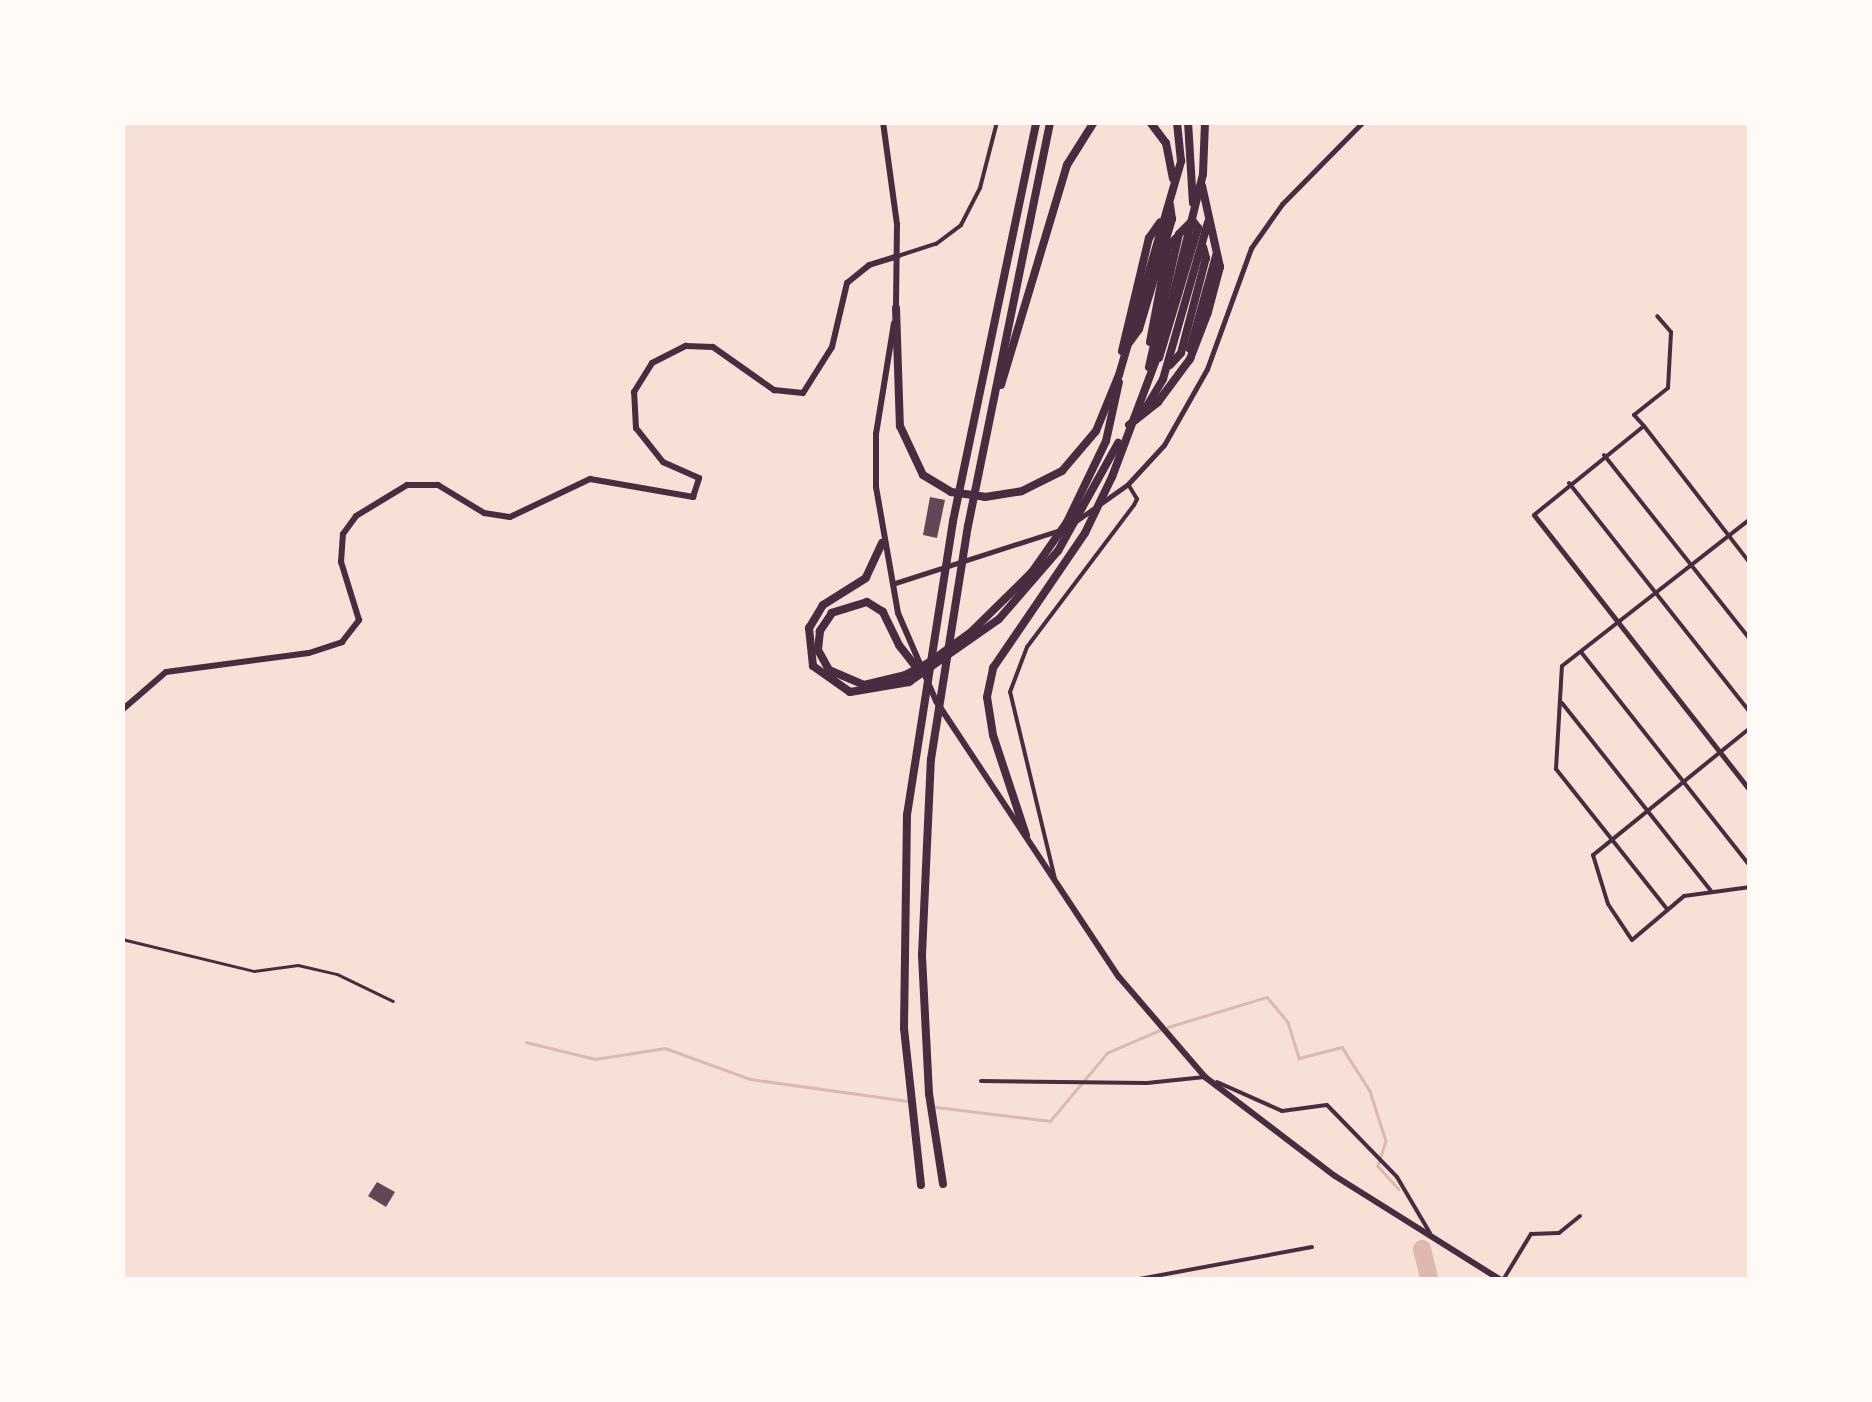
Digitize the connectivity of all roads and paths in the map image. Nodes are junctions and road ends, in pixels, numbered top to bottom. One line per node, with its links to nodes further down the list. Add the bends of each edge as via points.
1 (883, 122): 17 (main road)
2 (996, 122): 17 (street, via 980,188 961,225 936,244)
3 (1033, 122): 65 (highway, via 915,744 902,904 904,1028)
4 (1050, 122): 27 (highway)
5 (1094, 122): 27 (highway, via 1067,165)
6 (1150, 122): 12 (highway, via 1166,144)
7 (1177, 122): 12 (highway, via 1182,148)
8 (1188, 122): 15 (highway)
9 (1205, 122): 11 (highway)
10 (1363, 122): 30 (street, via 1265,227 1240,270 1196,394 1164,445)
11 (1201, 181): 15 (highway); 16 (highway)
12 (1174, 183): 13 (highway)
13 (1169, 200): 14 (highway); 20 (highway, via 1172,219 1139,330)
14 (1165, 216): 20 (highway); 21 (highway, via 1149,238 1121,338)
15 (1193, 216): 22 (highway); 22 (highway, via 1179,234)
16 (1209, 218): 24 (highway, via 1166,370); 24 (highway, via 1217,252 1214,292 1187,364)
17 (898, 256): 18 (main road); 47 (main road, via 846,283 832,347 803,393 774,390 713,347 686,346 652,363 634,392 636,428 663,462 699,478 693,497 590,479 510,517 484,512 438,485 407,485 356,516 344,534 341,562 359,620 342,642 308,653 166,672)
18 (896, 308): 23 (highway, via 906,447 923,474 951,492 1004,495 1062,471 1096,431); 35 (main road, via 876,434)
19 (1657, 316): 25 (street, via 1670,332 1668,388 1634,415)
20 (1126, 346): 21 (highway)
21 (1122, 360): 23 (highway)
22 (1150, 371): 26 (highway)
23 (1119, 375): 31 (highway)
24 (1141, 415): 26 (highway)
25 (1644, 426): 28 (street); 34 (street)
26 (1126, 429): 31 (highway); 54 (highway, via 1085,533 1006,640 989,682 993,735)
27 (986, 434): 66 (highway, via 931,758 922,883 924,1031)
28 (1604, 455): 29 (street); 37 (street)
29 (1569, 483): 32 (street); 39 (street)
30 (1128, 484): 38 (street, via 1044,538); 57 (street, via 1138,499 1027,646 1010,692)
31 (1088, 492): 43 (highway, via 993,613); 43 (highway, via 1058,552 999,618)
32 (1534, 515): 40 (street)
33 (1750, 519): 34 (street)
34 (1728, 536): 36 (street); 37 (street)
35 (882, 543): 38 (main road); 45 (highway, via 866,578 814,616 808,654 821,676 850,692)
36 (1750, 563)
37 (1691, 564): 39 (street); 41 (street)
38 (891, 584): 44 (main road)
39 (1656, 592): 40 (street); 48 (street)
40 (1618, 623): 42 (street); 50 (street)
41 (1750, 639)
42 (1581, 652): 46 (street, via 1562,666); 51 (street)
43 (936, 662): 45 (highway)
44 (920, 672): 45 (highway, via 877,606 857,601 824,622 818,650 840,677 864,685); 54 (main road)
45 (907, 679)
46 (1562, 703): 53 (street); 55 (street, via 1556,768)
47 (122, 710)
48 (1750, 712)
49 (1750, 728): 50 (street)
50 (1720, 752): 51 (street); 52 (street)
51 (1682, 782): 53 (street); 56 (street)
52 (1750, 790)
53 (1647, 810): 55 (street); 59 (street)
54 (1026, 835): 57 (main road)
55 (1610, 840): 60 (street); 60 (street, via 1593,855 1608,904 1632,940)
56 (1750, 866)
57 (1055, 880): 63 (main road, via 1119,977)
58 (1750, 887): 59 (street)
59 (1712, 892): 60 (street, via 1684,896)
60 (1667, 910)
61 (122, 939): 62 (path, via 254,971 298,966 337,974)
62 (394, 1001)
63 (1208, 1080): 64 (street); 68 (main road, via 1266,1128); 68 (street, via 1282,1111 1327,1105 1397,1176)
64 (981, 1081)
65 (922, 1184)
66 (943, 1184)
67 (1580, 1216): 71 (street, via 1559,1233 1531,1234)
68 (1430, 1235): 71 (main road)
69 (1312, 1247): 70 (street)
70 (1134, 1280)
71 (1502, 1280)

